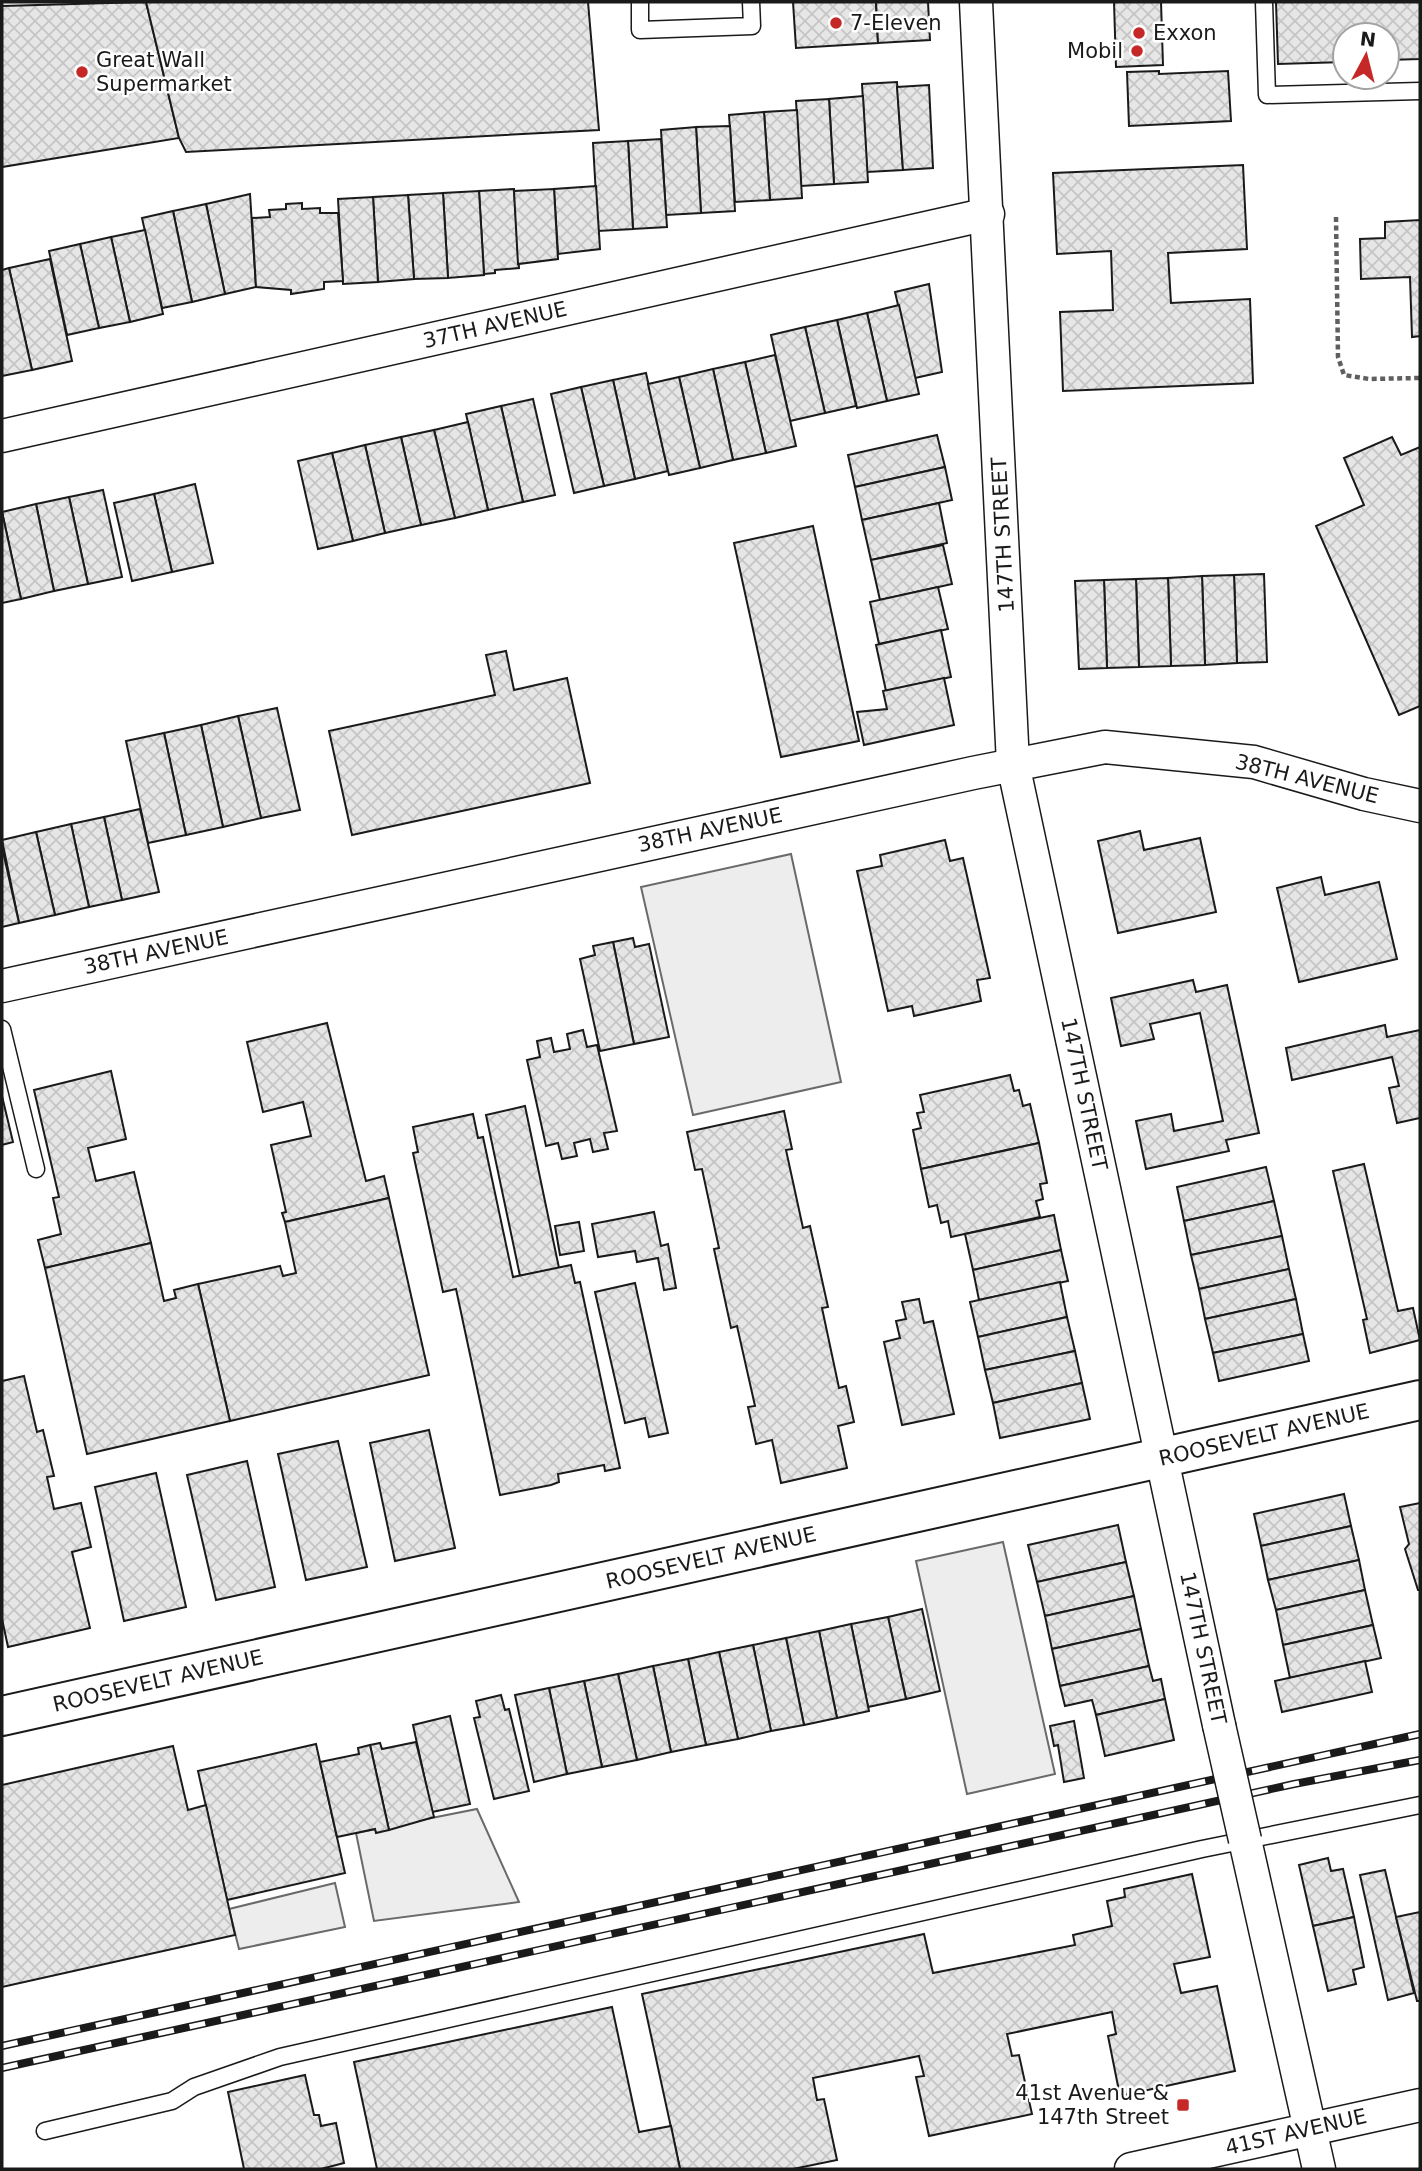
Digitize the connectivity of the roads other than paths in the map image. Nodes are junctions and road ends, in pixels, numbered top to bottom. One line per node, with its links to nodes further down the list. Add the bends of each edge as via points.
1 (640, 2): 2 (lane, via 640,30 752,26)
2 (751, 2)
3 (976, 2): 6 (street, 147TH STREET)
4 (1264, 2): 5 (lane, via 1267,95)
5 (1420, 91)
6 (988, 214): 7 (street, 37TH AVENUE); 8 (street, 147TH STREET)
7 (2, 436)
8 (1013, 764): 9 (street, 38TH AVENUE, via 1105,747 1254,762); 10 (street, 38TH AVENUE); 14 (street, 147TH STREET)
9 (1420, 806)
10 (2, 986)
11 (2, 1029): 12 (lane)
12 (36, 1169)
13 (1420, 1400): 14 (street, ROOSEVELT AVENUE)
14 (1162, 1458): 15 (street, ROOSEVELT AVENUE); 17 (street, 147TH STREET, bridge)
15 (2, 1716)
16 (1420, 1805): 17 (lane)
17 (1245, 1840): 19 (street, 147TH STREET); 20 (lane, via 280,2057 194,2087 172,2102)
18 (1420, 2105): 19 (street, 41ST AVENUE)
19 (1310, 2129): 21 (street, 41ST AVENUE); 22 (street, 147TH STREET)
20 (45, 2131)
21 (1131, 2169)
22 (1319, 2169)

